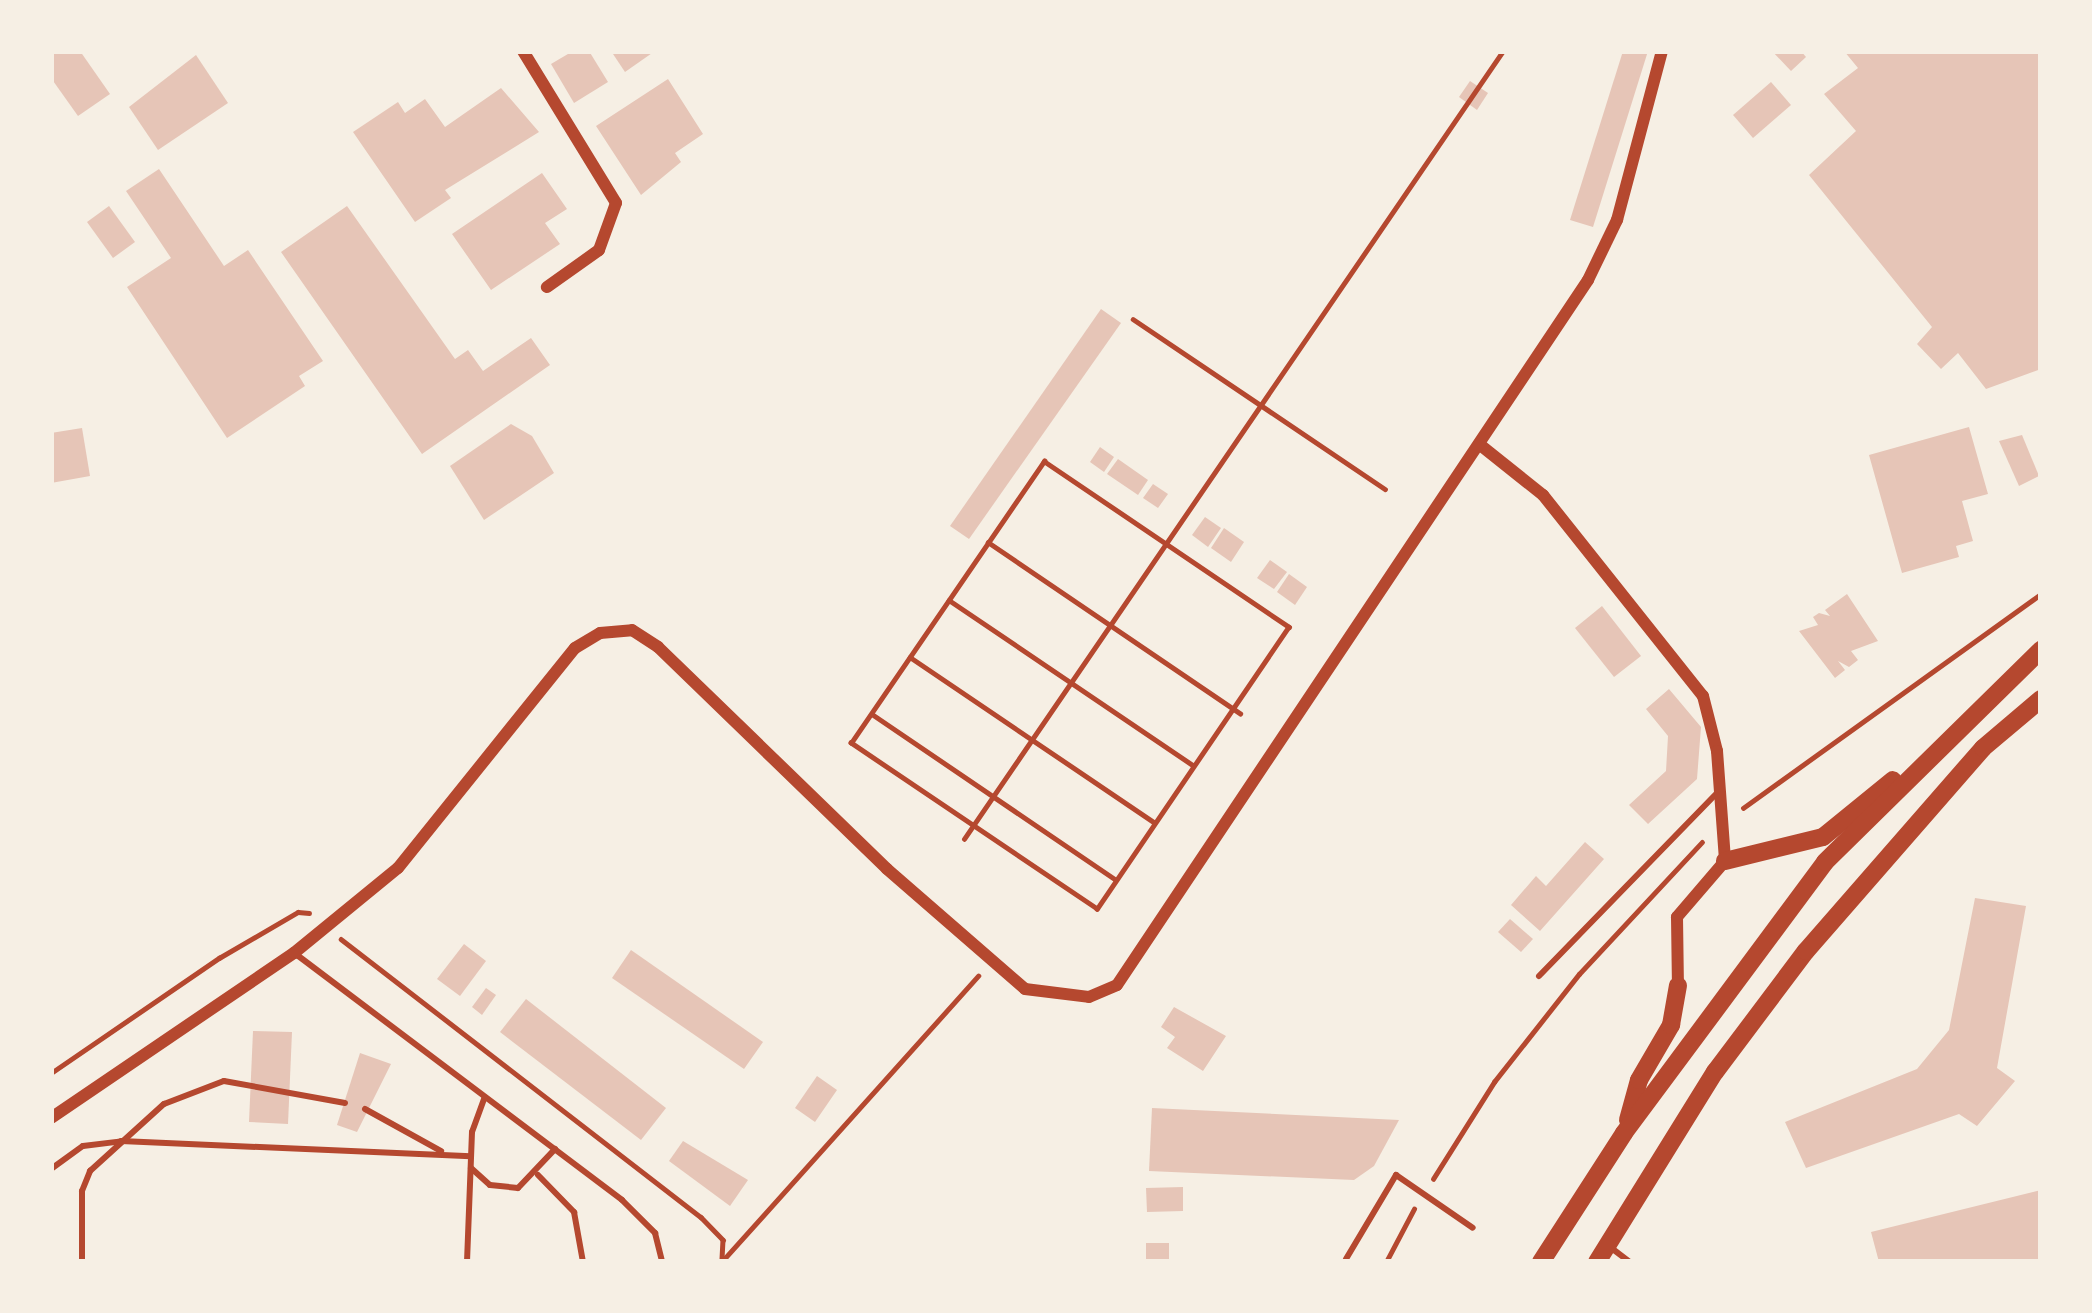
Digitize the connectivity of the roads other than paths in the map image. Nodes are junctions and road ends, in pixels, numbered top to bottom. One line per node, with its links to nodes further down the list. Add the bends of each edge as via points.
1 (523, 51): 3 (street, via 616,203 599,250)
2 (1662, 51): 4 (street, via 1609,237)
3 (547, 287)
4 (1479, 444): 8 (street, via 1543,495 1689,670 1712,721); 10 (street, via 1117,985 1058,998 1025,989 989,963 632,630 600,633 574,647 430,837)
5 (2041, 650): 7 (main road)
6 (2041, 699): 26 (main road, via 1983,748 1806,951 1715,1072)
7 (1913, 768): 9 (main road, via 1823,837); 17 (main road, via 1826,862)
8 (1720, 790): 9 (street); 11 (lane)
9 (1725, 861): 12 (street, via 1677,917)
10 (294, 953): 13 (lane); 16 (street)
11 (1539, 976)
12 (1678, 986): 17 (main road, via 1671,1025 1639,1080)
13 (485, 1097): 19 (lane); 21 (lane)
14 (345, 1103): 18 (lane, via 224,1081 164,1104)
15 (365, 1109): 20 (lane)
16 (51, 1118)
17 (1624, 1133): 32 (main road)
18 (121, 1141): 20 (lane); 23 (lane, via 82,1146); 28 (lane, via 82,1191)
19 (555, 1149): 24 (lane); 31 (lane, via 655,1233)
20 (445, 1153): 21 (lane)
21 (471, 1156): 22 (lane)
22 (471, 1168): 24 (lane, via 490,1185 518,1188); 29 (lane)
23 (51, 1169)
24 (538, 1175): 30 (lane, via 574,1212)
25 (1473, 1228): 27 (lane, via 1396,1175)
26 (1603, 1253): 33 (lane)
27 (1346, 1259)
28 (82, 1262)
29 (467, 1262)
30 (584, 1262)
31 (662, 1262)
32 (1541, 1262)
33 (1630, 1262)

